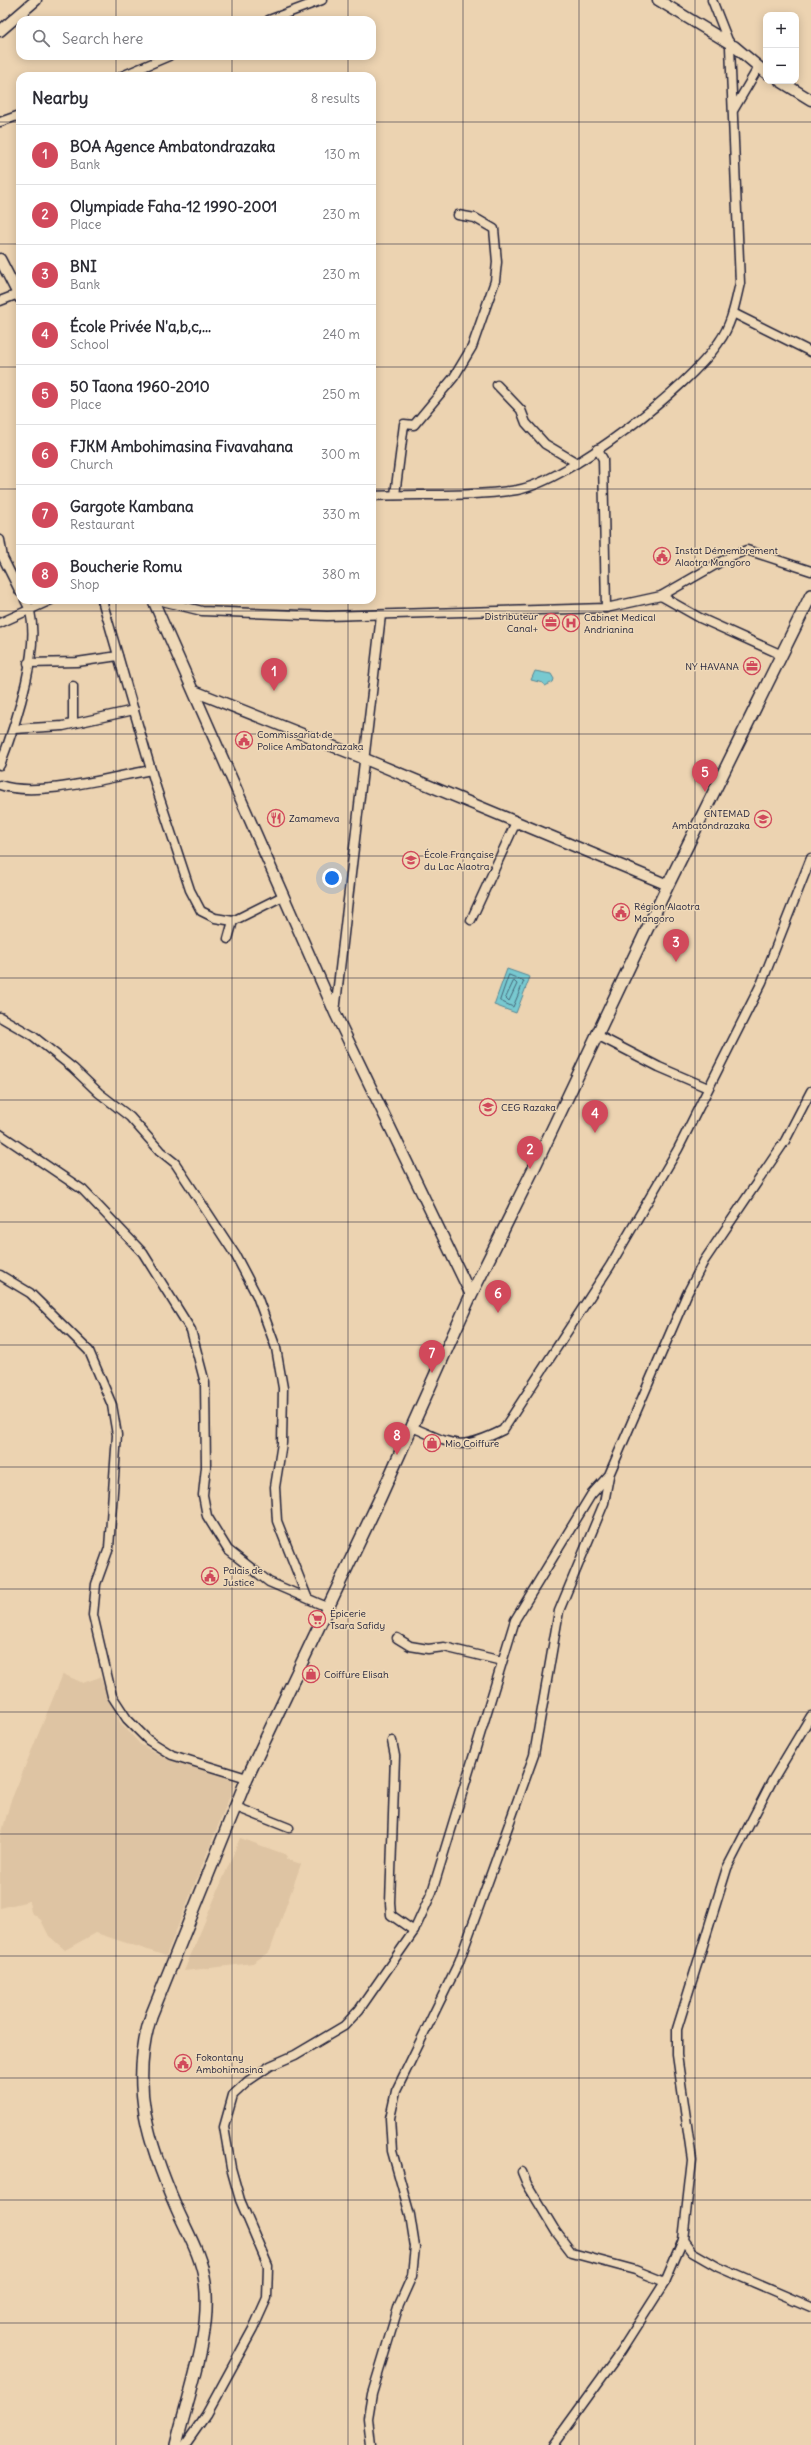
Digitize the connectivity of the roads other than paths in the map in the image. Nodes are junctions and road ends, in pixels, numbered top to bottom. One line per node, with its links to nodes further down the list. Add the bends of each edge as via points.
1 (36, 0): 5 (street)
2 (322, 0): 6 (street)
3 (658, 0): 9 (street)
4 (712, 0): 9 (street)
5 (17, 16)
6 (280, 16)
7 (16, 17): 8 (street)
8 (0, 31)
9 (731, 46): 11 (street); 15 (street)
10 (159, 60): 12 (street)
11 (762, 70): 15 (street)
12 (131, 72)
13 (785, 84): 14 (street)
14 (811, 100)
15 (734, 110): 23 (street, via 740,283)
16 (16, 116): 17 (street)
17 (0, 122)
18 (458, 215): 28 (street, via 485,222 494,229 497,262 494,281 472,347 454,378 414,425 404,424)
19 (0, 259): 20 (street)
20 (16, 290)
21 (16, 297): 22 (street)
22 (0, 301)
23 (733, 313): 24 (street); 26 (street, via 720,342 699,367 666,398)
24 (811, 352)
25 (497, 385): 27 (street, via 521,410 526,423 545,444)
26 (597, 449): 27 (street); 40 (street, via 603,459)
27 (577, 463): 28 (street, via 552,477 518,489)
28 (395, 495): 29 (street)
29 (376, 496)
30 (0, 540): 32 (street, via 3,558)
31 (811, 571): 34 (street, via 747,550 731,556)
32 (16, 584)
33 (811, 595): 44 (main road)
34 (661, 596): 40 (street); 44 (street, via 700,618)
35 (28, 604): 41 (street)
36 (42, 604): 41 (street)
37 (103, 604): 45 (street)
38 (155, 604): 48 (street)
39 (174, 604): 42 (street, via 202,611 261,615)
40 (606, 608): 42 (street)
41 (31, 609): 43 (street); 46 (street, via 32,638)
42 (380, 615): 52 (street)
43 (0, 624)
44 (782, 655): 58 (main road)
45 (118, 656): 46 (street, via 77,662); 49 (street)
46 (28, 663): 51 (street)
47 (73, 686): 50 (street)
48 (194, 691): 52 (street); 59 (street)
49 (134, 710): 50 (street); 54 (street)
50 (74, 723): 51 (street)
51 (14, 729): 53 (street)
52 (365, 759): 56 (street); 63 (street)
53 (0, 765)
54 (151, 770): 55 (street, via 41,790 21,790); 61 (street, via 190,890 201,911 215,918)
55 (0, 785)
56 (516, 822): 58 (street); 60 (street)
57 (811, 858): 66 (street, via 762,982)
58 (668, 885): 65 (main road)
59 (283, 896): 61 (street); 63 (street)
60 (471, 920)
61 (233, 921): 62 (street)
62 (228, 939)
63 (334, 1013): 70 (street)
64 (0, 1017): 73 (street, via 33,1036 130,1118 160,1151 175,1163 236,1256 257,1296 276,1348 283,1388 282,1443 275,1487 277,1521)
65 (597, 1035): 66 (street, via 659,1067); 70 (main road)
66 (708, 1088): 71 (street, via 678,1149 610,1266 503,1430 483,1440 453,1445)
67 (811, 1092): 72 (street, via 785,1141 704,1261 687,1294)
68 (0, 1134): 73 (street, via 83,1190 143,1253 160,1277 191,1330 205,1383 206,1467 203,1495 206,1516 228,1550 269,1582)
69 (0, 1276): 79 (street, via 30,1293 88,1351 112,1406 117,1435 109,1548 96,1584 94,1615 112,1696 127,1719 154,1744 172,1755)
70 (471, 1295): 71 (main road)
71 (412, 1426): 74 (main road)
72 (609, 1475): 76 (street, via 591,1495 546,1567 516,1620); 89 (street, via 604,1503 559,1611 534,1755 459,1962 396,2091 390,2118 392,2151 410,2215 415,2248 412,2276 399,2305 372,2394 368,2418)
73 (307, 1597): 74 (street)
74 (327, 1607): 79 (main road)
75 (397, 1638): 76 (street, via 410,1646 428,1650 444,1647)
76 (502, 1662): 82 (street, via 432,1892)
77 (811, 1716): 84 (street, via 772,1781 727,1868 677,2029 677,2055 692,2160)
78 (392, 1741): 82 (street, via 395,1756 391,1915)
79 (248, 1778): 80 (main road)
80 (236, 1807): 81 (street); 87 (main road, via 151,2016 143,2041 140,2067 147,2124 155,2157 200,2255 205,2282 203,2335)
81 (288, 1828)
82 (414, 1931): 88 (street, via 359,2010 344,2026 295,2055 270,2066 233,2095 224,2127 240,2200 268,2266 267,2298 206,2415)
83 (522, 2172): 85 (street, via 526,2184 572,2253 635,2270)
84 (683, 2240): 85 (street); 86 (street, via 692,2252 718,2267)
85 (665, 2282): 90 (street, via 621,2351)
86 (811, 2307)
87 (176, 2445)
88 (185, 2445)
89 (371, 2445)
90 (553, 2445)

